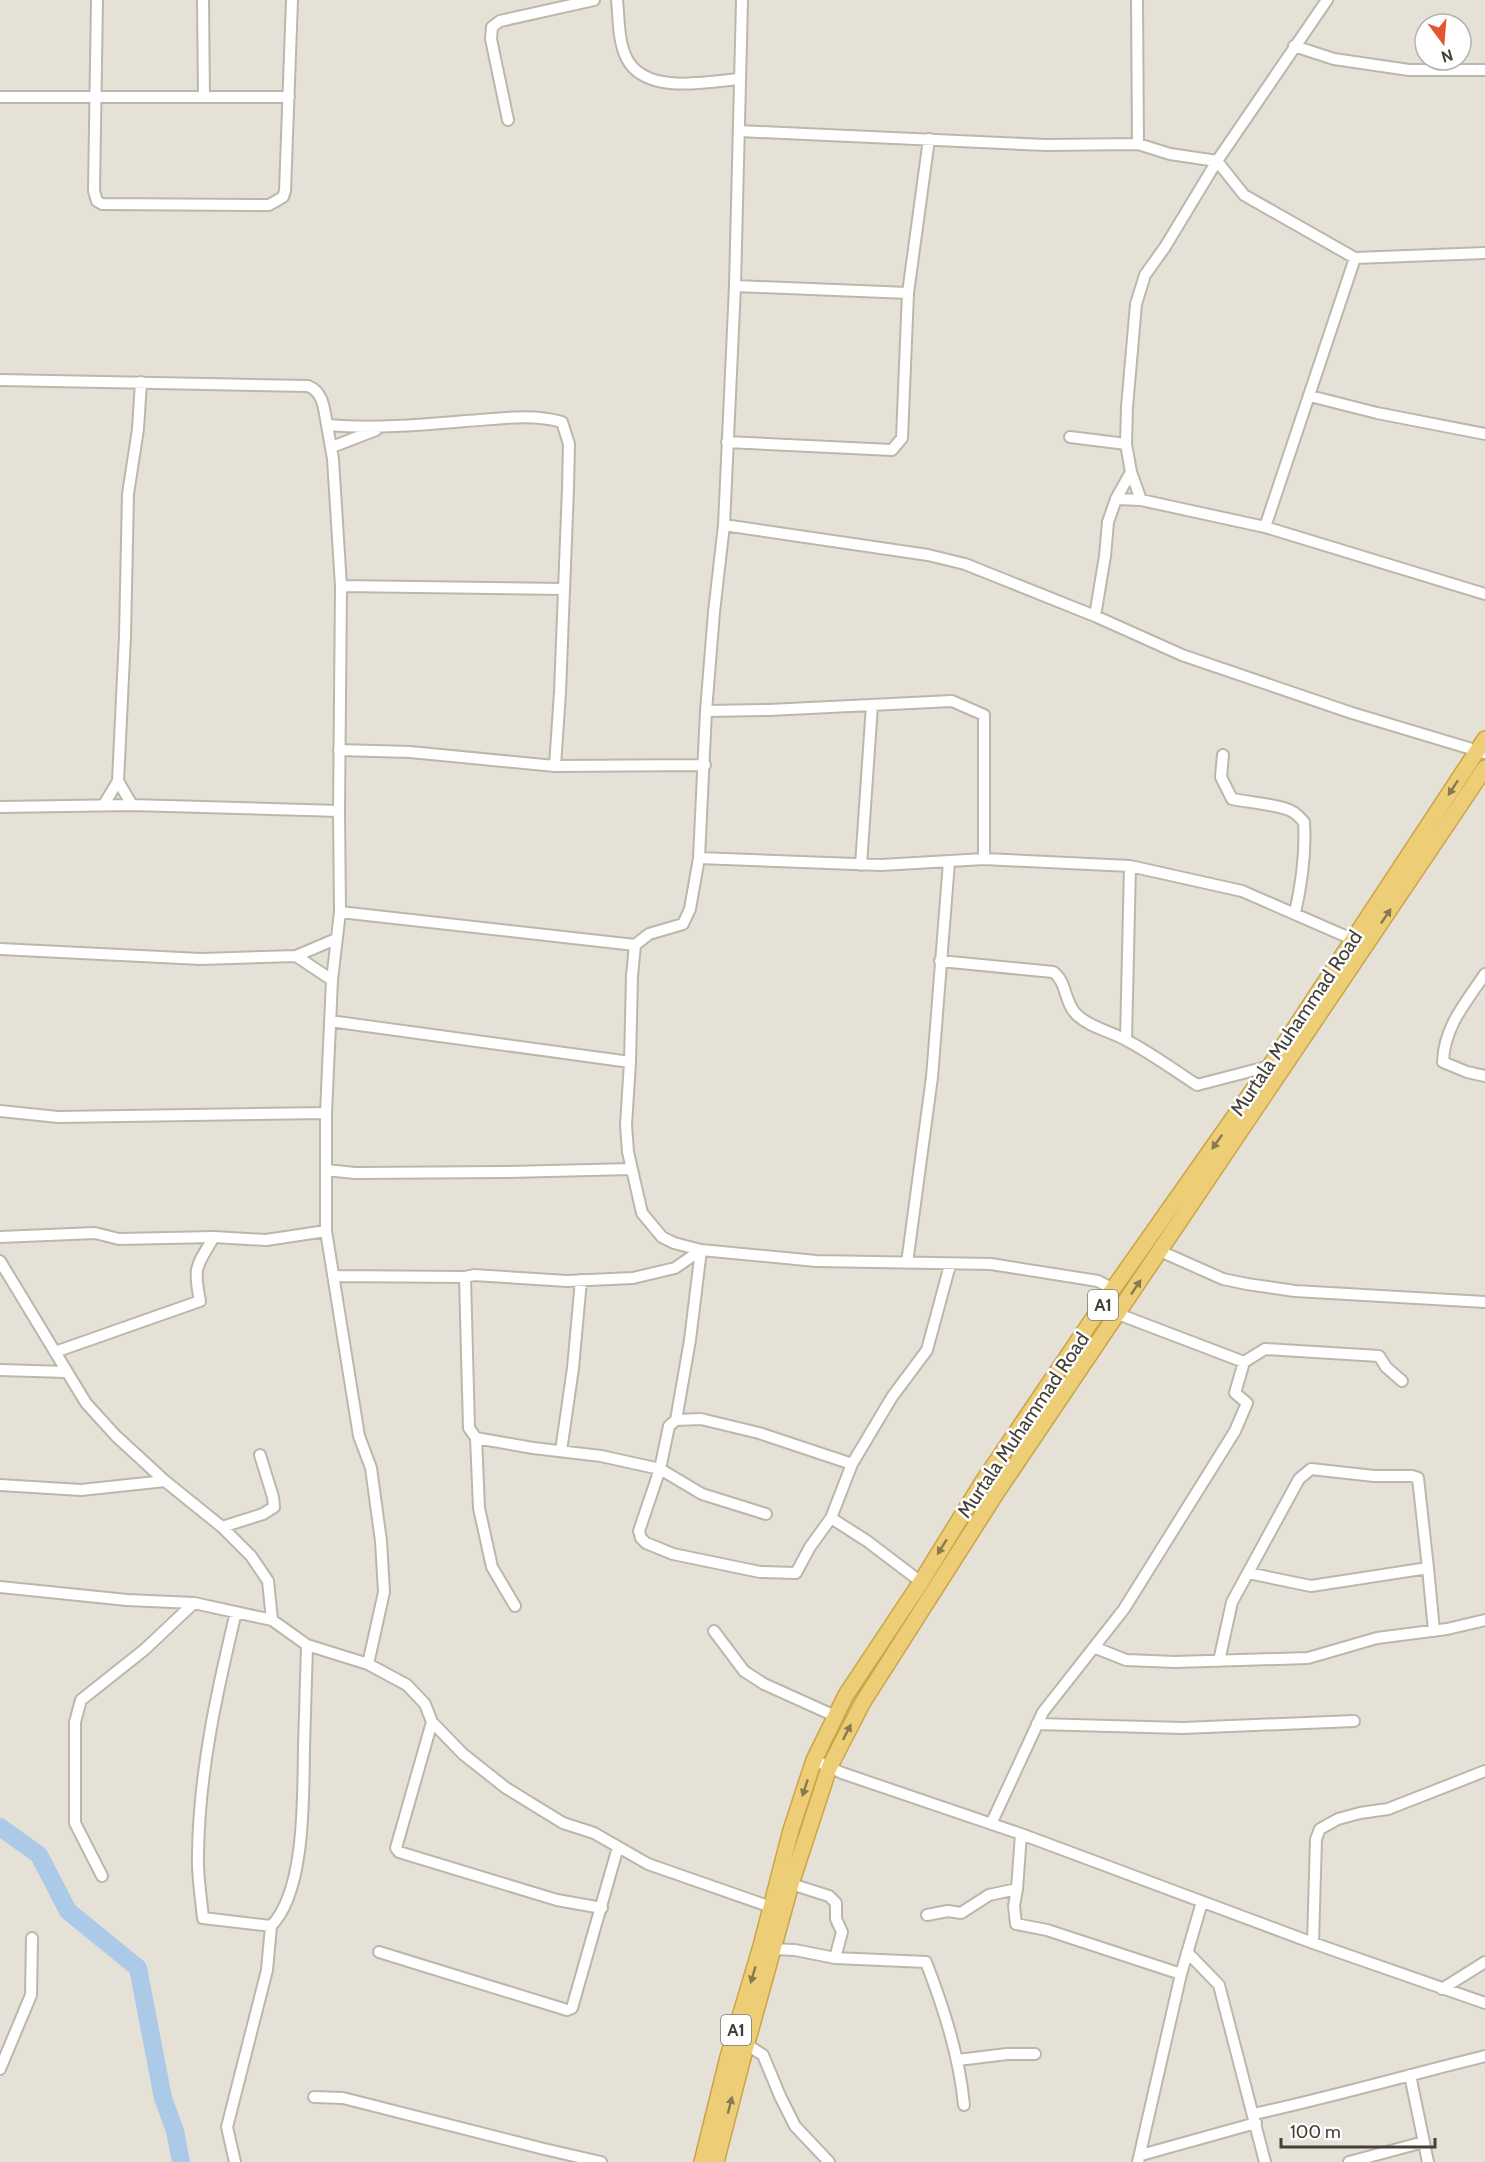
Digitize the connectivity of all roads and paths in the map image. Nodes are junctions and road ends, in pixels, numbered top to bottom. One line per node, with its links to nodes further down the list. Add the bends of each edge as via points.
1 (98, 0): 15 (street)
2 (203, 0): 13 (street)
3 (292, 0): 14 (street)
4 (594, 0): 16 (street, via 500,21 492,27 491,39)
5 (617, 0): 11 (street, via 627,59 638,72 654,81 680,84)
6 (742, 0): 11 (street)
7 (1137, 0): 19 (street)
8 (1327, 0): 9 (street)
9 (1294, 46): 10 (street, via 1334,59 1409,70); 20 (street)
10 (1485, 70)
11 (739, 79): 17 (street)
12 (0, 97): 15 (street)
13 (204, 97): 14 (street); 15 (street)
14 (289, 97): 15 (street, via 285,190 283,198 269,205 97,201)
15 (96, 98)
16 (508, 120)
17 (739, 131): 18 (street); 23 (street)
18 (929, 139): 19 (street, via 1046,145); 24 (street)
19 (1138, 144): 20 (street, via 1170,154)
20 (1217, 161): 22 (street, via 1244,195); 33 (street, via 1145,275 1136,304)
21 (1485, 254): 22 (street)
22 (1355, 258): 27 (street)
23 (735, 286): 24 (street); 32 (street)
24 (908, 293): 32 (street, via 902,438 892,450)
25 (0, 380): 26 (street)
26 (141, 382): 28 (street, via 309,386 321,396); 52 (street, via 128,494)
27 (1310, 396): 30 (street); 39 (street)
28 (327, 425): 29 (street); 34 (street)
29 (382, 428): 34 (street); 41 (street, via 514,417 543,417 562,422 569,444)
30 (1485, 434)
31 (1070, 437): 33 (street)
32 (727, 442): 38 (street)
33 (1126, 444): 35 (street)
34 (332, 447): 40 (street)
35 (1131, 472): 36 (street); 37 (street)
36 (1116, 499): 37 (street); 43 (street, via 1108,522)
37 (1141, 500): 39 (street)
38 (724, 525): 43 (street, via 965,564); 45 (street)
39 (1264, 527): 42 (street)
40 (341, 586): 41 (street); 47 (street)
41 (564, 589): 50 (street)
42 (1485, 594)
43 (1095, 616): 46 (street, via 1182,655 1353,713)
44 (872, 705): 45 (street); 58 (street, via 952,701 984,715); 60 (street)
45 (706, 711): 49 (street)
46 (1482, 747): 65 (highway, Murtala Muhammad Road / A1, one-way to 65)
47 (339, 750): 50 (street, via 410,752); 56 (street)
48 (1223, 755): 63 (street, via 1221,777 1232,799 1280,806 1293,811 1304,822 1303,878)
49 (705, 765): 50 (street); 57 (street)
50 (555, 766)
51 (1485, 768): 72 (highway, Murtala Muhammad Road / A1, one-way to 51)
52 (118, 781): 53 (street); 54 (street)
53 (132, 805): 54 (street); 56 (street)
54 (102, 806): 55 (street)
55 (0, 807)
56 (339, 811): 62 (street)
57 (699, 858): 60 (street); 66 (street, via 690,909 683,924 649,934)
58 (984, 859): 59 (street); 61 (street)
59 (949, 862): 60 (street); 69 (street)
60 (861, 865)
61 (1130, 866): 63 (street, via 1242,891); 74 (street)
62 (340, 912): 64 (street); 66 (street)
63 (1295, 913): 65 (street)
64 (336, 939): 68 (street); 71 (street)
65 (1352, 939): 72 (highway, Murtala Muhammad Road / A1)
66 (635, 945): 75 (street)
67 (0, 949): 68 (street, via 201,959)
68 (296, 956): 71 (street)
69 (940, 961): 74 (street, via 1053,972 1060,976 1070,1006 1079,1016); 88 (street, via 932,1077)
70 (1485, 974): 77 (street, via 1443,1045 1443,1062)
71 (332, 980): 73 (street)
72 (1333, 983): 76 (highway, Murtala Muhammad Road / A1); 86 (highway, Murtala Muhammad Road / A1)
73 (330, 1021): 75 (street); 79 (street)
74 (1126, 1040): 76 (street, via 1197,1085)
75 (630, 1062): 80 (street, via 626,1125)
76 (1270, 1066): 93 (highway, Murtala Muhammad Road / A1, one-way to 93)
77 (1485, 1076)
78 (0, 1111): 79 (street, via 58,1118)
79 (326, 1113): 81 (street)
80 (632, 1168): 81 (street, via 355,1173); 85 (street, via 642,1213 662,1237)
81 (326, 1170): 82 (street)
82 (326, 1231): 84 (street, via 266,1240); 90 (street)
83 (0, 1237): 84 (street, via 95,1233 119,1239)
84 (214, 1237): 96 (street, via 195,1275 200,1300)
85 (701, 1250): 88 (street, via 816,1261); 92 (street, via 675,1268 633,1278); 103 (street)
86 (1160, 1251): 94 (street, via 1223,1279 1247,1284 1294,1291); 95 (highway, Murtala Muhammad Road / A1, one-way to 86)
87 (0, 1261): 96 (street)
88 (907, 1263): 89 (street)
89 (950, 1264): 93 (street, via 992,1264 1098,1281); 107 (street, via 927,1350 892,1397)
90 (333, 1276): 91 (street); 130 (street, via 359,1436 371,1468 381,1541 384,1592)
91 (465, 1277): 92 (street); 104 (street, via 469,1428)
92 (581, 1280): 105 (street)
93 (1113, 1289): 99 (highway, Murtala Muhammad Road / A1)
94 (1485, 1302)
95 (1118, 1314): 97 (street); 101 (highway, Murtala Muhammad Road / A1)
96 (55, 1352): 100 (street)
97 (1244, 1362): 102 (street, via 1265,1349 1379,1356); 128 (street, via 1235,1393 1247,1403 1235,1431)
98 (0, 1370): 100 (street)
99 (1058, 1370): 101 (highway); 110 (highway, Murtala Muhammad Road / A1)
100 (66, 1372): 109 (street, via 86,1403)
101 (1073, 1380): 112 (highway, Murtala Muhammad Road / A1)
102 (1402, 1381)
103 (676, 1420): 107 (street, via 701,1419 759,1433); 108 (street, via 669,1426)
104 (476, 1438): 105 (street); 121 (street, via 479,1508 492,1567)
105 (561, 1451): 108 (street)
106 (260, 1455): 115 (street, via 274,1507)
107 (852, 1464): 114 (street)
108 (660, 1469): 113 (street, via 702,1494); 114 (street, via 639,1531 646,1543 673,1554 760,1572 796,1573)
109 (165, 1481): 111 (street, via 81,1490); 115 (street)
110 (982, 1483): 112 (highway); 118 (highway, Murtala Muhammad Road / A1, one-way to 118)
111 (0, 1485)
112 (998, 1492): 136 (highway, Murtala Muhammad Road / A1, one-way to 112, via 862,1702)
113 (766, 1514)
114 (831, 1518): 118 (street)
115 (222, 1527): 123 (street, via 251,1556 268,1581)
116 (1428, 1568): 117 (street, via 1311,1586); 117 (street, via 1418,1478 1311,1469 1299,1479); 126 (street)
117 (1248, 1573): 129 (street, via 1232,1602)
118 (921, 1582): 131 (highway, Murtala Muhammad Road / A1)
119 (0, 1587): 120 (street)
120 (194, 1603): 122 (street); 141 (street, via 144,1650 81,1700 75,1722 75,1823)
121 (515, 1606)
122 (236, 1612): 123 (street); 148 (street, via 203,1776 198,1855 203,1918)
123 (272, 1620): 127 (street)
124 (1485, 1620): 126 (street)
125 (714, 1631): 131 (street, via 744,1671)
126 (1434, 1631): 129 (street, via 1377,1638 1308,1658)
127 (307, 1645): 130 (street); 148 (street, via 302,1831 291,1886)
128 (1096, 1647): 129 (street, via 1126,1660); 134 (street)
129 (1219, 1660)
130 (368, 1664): 133 (street, via 407,1685 425,1704)
131 (835, 1716): 135 (highway, Murtala Muhammad Road / A1)
132 (1354, 1721): 134 (street, via 1183,1728)
133 (432, 1722): 140 (street, via 463,1754 506,1788 563,1823 594,1833); 146 (street, via 396,1848 399,1852 557,1900)
134 (1037, 1724): 138 (street)
135 (814, 1760): 136 (street); 145 (highway, Murtala Muhammad Road / A1, one-way to 145, via 791,1830)
136 (829, 1768): 138 (street); 142 (highway, Murtala Muhammad Road / A1)
137 (1485, 1771): 150 (street, via 1388,1809 1338,1819 1320,1829 1316,1839)
138 (992, 1824): 139 (street)
139 (1021, 1834): 143 (street); 144 (street)
140 (618, 1847): 145 (street, via 648,1864); 146 (street)
141 (102, 1876)
142 (791, 1884): 145 (highway, Murtala Muhammad Road / A1); 154 (street, via 829,1896 836,1903 836,1919 842,1932)
143 (1017, 1889): 147 (street, via 988,1895 961,1913); 156 (street, via 1016,1924 1047,1930)
144 (1202, 1902): 150 (street); 153 (street)
145 (776, 1903): 151 (highway, A1); 172 (highway, A1, one-way to 172, via 728,2057)
146 (602, 1908): 152 (street, via 572,2008 567,2010)
147 (927, 1915)
148 (271, 1926): 170 (street, via 267,1970 227,2127)
149 (32, 1938): 163 (street, via 31,1995)
150 (1314, 1943): 157 (street)
151 (772, 1949): 154 (street); 159 (highway, A1)
152 (379, 1952)
153 (1187, 1952): 156 (street); 167 (street, via 1219,1984)
154 (835, 1958): 162 (street, via 926,1962)
155 (1485, 1962): 157 (street)
156 (1181, 1974): 169 (street)
157 (1442, 1989): 158 (street)
158 (1485, 2003)
159 (746, 2044): 173 (highway, A1, one-way to 159); 174 (street, via 763,2055 795,2126)
160 (1035, 2054): 162 (street)
161 (1485, 2056): 164 (street)
162 (958, 2060): 166 (street)
163 (0, 2070)
164 (1410, 2075): 167 (street); 168 (street)
165 (314, 2097): 171 (street, via 343,2098)
166 (964, 2105)
167 (1255, 2119): 169 (street); 175 (street)
168 (1424, 2142): 176 (street); 177 (street)
169 (1140, 2159)
170 (235, 2162)
171 (601, 2162)
172 (702, 2162)
173 (716, 2162)
174 (829, 2162)
175 (1265, 2162)
176 (1349, 2162)
177 (1428, 2162)

